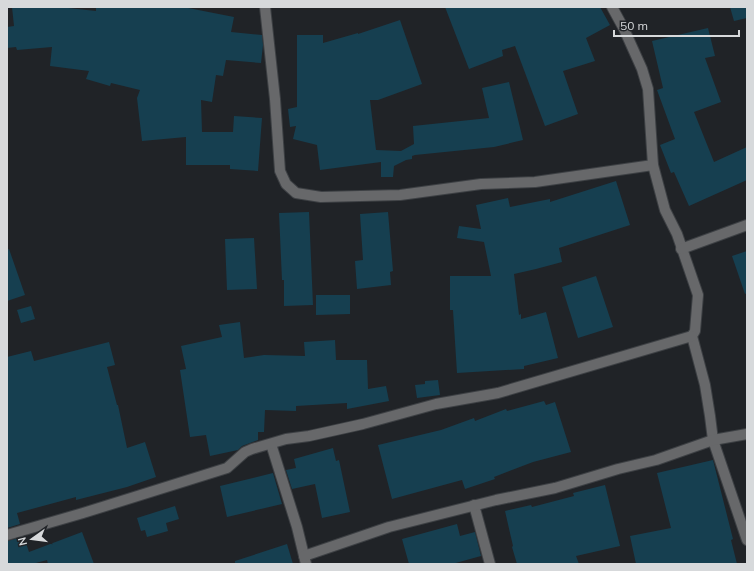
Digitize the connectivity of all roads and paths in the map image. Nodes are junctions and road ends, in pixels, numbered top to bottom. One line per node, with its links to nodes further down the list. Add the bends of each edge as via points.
1 (265, 7): 3 (street, via 280,171 286,184 296,193 321,198 400,195 481,184 536,182)
2 (612, 7): 3 (street, via 642,69 648,89)
3 (653, 165): 5 (street, via 665,210)
4 (747, 225): 5 (street)
5 (681, 249): 6 (street, via 698,295 695,331)
6 (692, 336): 8 (street, via 705,385); 9 (street, via 498,393 436,404 363,424)
7 (747, 434): 8 (street)
8 (713, 440): 10 (street, via 656,460 555,488); 12 (street)
9 (271, 444): 11 (street, via 245,452 226,468); 13 (street)
10 (474, 505): 13 (street, via 389,527); 14 (street)
11 (7, 535)
12 (747, 540)
13 (305, 560)
14 (490, 564)

